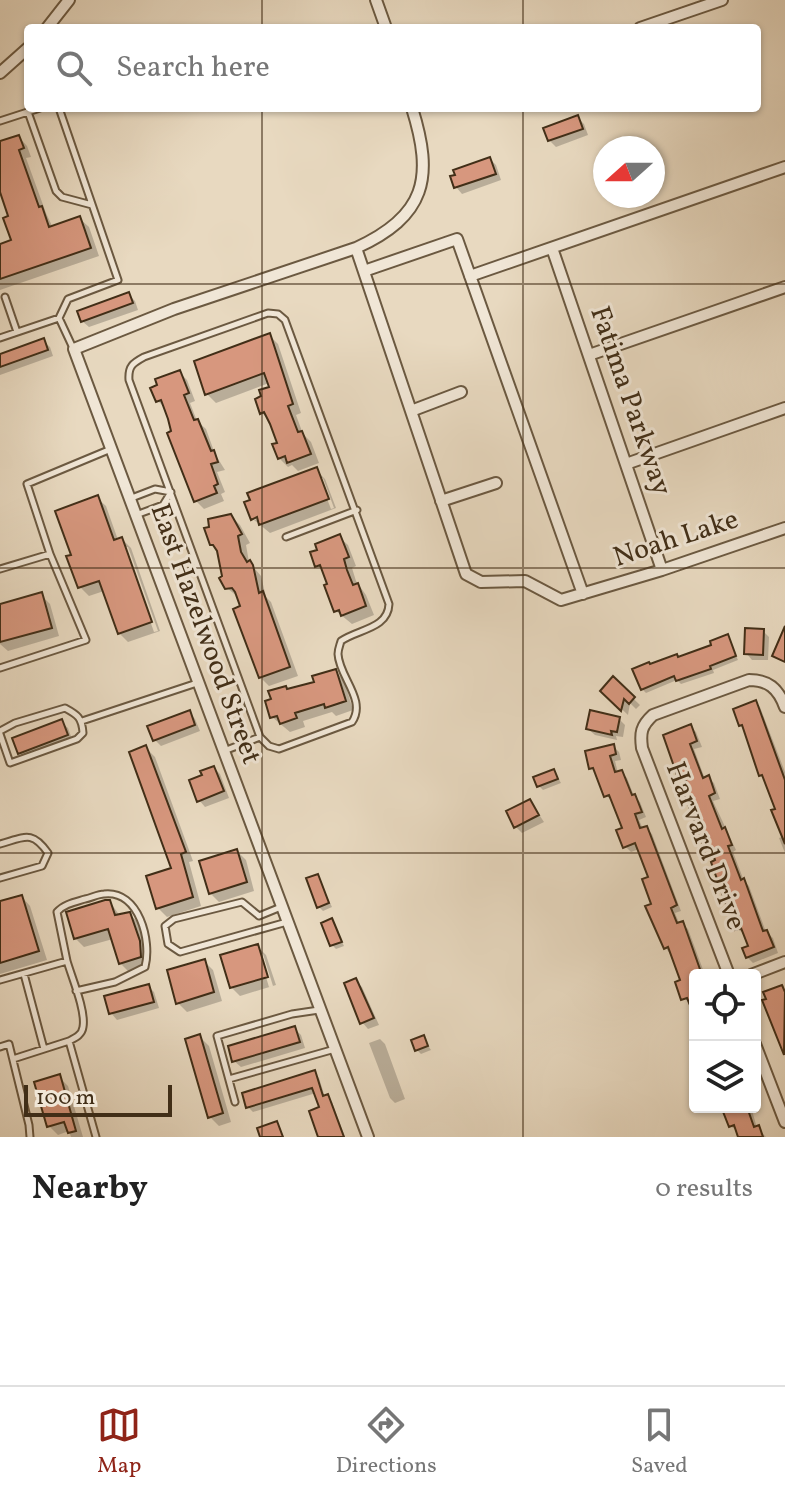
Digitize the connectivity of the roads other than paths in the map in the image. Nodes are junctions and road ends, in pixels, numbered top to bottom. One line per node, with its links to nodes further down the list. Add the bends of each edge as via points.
1 (69, 0): 4 (street)
2 (376, 0): 5 (street)
3 (722, 0): 6 (street)
4 (50, 24)
5 (385, 24)
6 (652, 24)
7 (24, 52): 8 (street)
8 (0, 73)
9 (28, 112): 12 (lane); 14 (lane, via 56,191)
10 (60, 112): 14 (lane)
11 (413, 112): 15 (street, via 425,157 418,192 397,226)
12 (0, 121)
13 (785, 167): 16 (street)
14 (93, 205): 21 (lane, via 118,280 68,299)
15 (356, 248): 17 (street); 24 (street)
16 (552, 248): 18 (street); 25 (street, Fatima Parkway)
17 (364, 271): 18 (street, via 457,239); 28 (street)
18 (470, 276): 42 (street)
19 (785, 287): 25 (street)
20 (5, 297): 22 (lane)
21 (59, 318): 22 (lane); 24 (lane)
22 (17, 332): 23 (lane)
23 (0, 338)
24 (74, 349): 29 (street, East Hazelwood Street)
25 (589, 355): 30 (street, Fatima Parkway)
26 (461, 392): 28 (street)
27 (785, 408): 30 (street)
28 (411, 411): 34 (street)
29 (111, 449): 33 (street, East Hazelwood Street); 39 (lane, via 27,484)
30 (626, 464): 41 (street, Fatima Parkway)
31 (496, 483): 34 (street)
32 (171, 492): 33 (lane, via 155,489); 35 (lane, via 129,380 131,364 268,313 285,320); 36 (lane, via 163,505); 48 (lane)
33 (129, 499): 36 (street, East Hazelwood Street)
34 (441, 501): 42 (street, via 466,574 481,582 525,581 561,600)
35 (357, 510): 38 (lane); 48 (lane, via 389,604 381,623 341,641 338,655 357,715 352,722 279,749)
36 (135, 516): 44 (street, East Hazelwood Street)
37 (785, 528): 41 (street, Noah Lake)
38 (286, 537)
39 (50, 554): 40 (lane); 43 (lane, via 86,640)
40 (0, 569)
41 (662, 570): 42 (street, Noah Lake)
42 (583, 594)
43 (0, 668)
44 (197, 683): 46 (lane); 49 (street, East Hazelwood Street)
45 (785, 707): 56 (street, Harvard Drive, via 774,686 749,680 653,715 640,733)
46 (82, 721): 47 (lane, via 65,708); 47 (lane, via 83,733 77,739 10,763)
47 (0, 732)
48 (260, 737): 49 (lane)
49 (223, 752): 52 (street, East Hazelwood Street)
50 (0, 844): 51 (lane, via 28,836 39,840 48,853 42,866)
51 (0, 878)
52 (281, 907): 53 (street, East Hazelwood Street); 53 (lane, via 259,916 242,902 174,919 165,926 168,944 180,952)
53 (287, 922): 61 (street, East Hazelwood Street)
54 (67, 961): 58 (lane); 60 (lane); 60 (lane, via 57,912 62,906 104,894 123,898 131,906 147,942 145,967 115,982)
55 (785, 962): 57 (street)
56 (727, 969)
57 (761, 971)
58 (24, 974): 59 (lane); 64 (lane)
59 (0, 980)
60 (76, 991): 62 (lane, via 83,1027)
61 (320, 1010): 65 (street, East Hazelwood Street); 68 (lane, via 217,1036)
62 (69, 1041): 64 (lane); 72 (lane)
63 (0, 1047): 66 (lane, via 9,1044)
64 (44, 1049): 66 (lane)
65 (335, 1049): 68 (lane); 73 (street, East Hazelwood Street)
66 (13, 1059): 71 (lane)
67 (761, 1060): 70 (street)
68 (229, 1079): 69 (lane)
69 (235, 1102)
70 (785, 1122)
71 (30, 1137)
72 (96, 1137)
73 (368, 1137)

